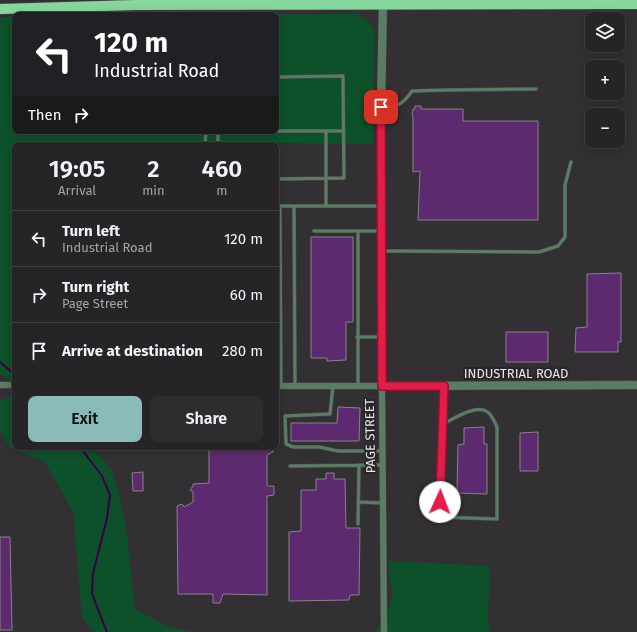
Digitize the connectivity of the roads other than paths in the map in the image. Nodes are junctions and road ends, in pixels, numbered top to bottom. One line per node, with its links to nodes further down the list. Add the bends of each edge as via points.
1 (383, 2): 2 (highway); 3 (highway); 6 (street, PAGE STREET)
2 (637, 4)
3 (0, 9)
4 (279, 76): 9 (lane, via 343,76)
5 (536, 89): 6 (lane, via 412,91 396,107)
6 (381, 107): 15 (street, PAGE STREET)
7 (279, 131): 8 (lane)
8 (326, 131): 9 (lane); 12 (lane)
9 (344, 131): 12 (lane, via 344,178)
10 (571, 162): 19 (lane, via 565,185 565,237 558,246 539,252)
11 (279, 179): 12 (lane)
12 (326, 179): 14 (lane)
13 (294, 206): 14 (lane); 22 (lane, via 280,206); 28 (lane)
14 (326, 206): 15 (lane)
15 (381, 206): 18 (street, PAGE STREET)
16 (314, 231): 17 (lane)
17 (358, 231): 18 (lane); 20 (lane)
18 (381, 231): 19 (street, PAGE STREET)
19 (381, 251): 21 (street, PAGE STREET)
20 (357, 337): 21 (lane); 32 (lane)
21 (382, 337): 30 (street, PAGE STREET)
22 (280, 366): 23 (lane)
23 (279, 376)
24 (0, 385): 25 (street)
25 (12, 385)
26 (637, 385): 31 (street, INDUSTRIAL ROAD)
27 (279, 386): 28 (street, INDUSTRIAL ROAD)
28 (295, 386): 29 (street, INDUSTRIAL ROAD)
29 (333, 386): 32 (street, INDUSTRIAL ROAD); 34 (lane, via 330,414 285,416 286,444 293,447)
30 (382, 386): 31 (street, INDUSTRIAL ROAD); 32 (street, INDUSTRIAL ROAD); 34 (street, PAGE STREET)
31 (444, 386): 33 (lane)
32 (358, 387)
33 (443, 424): 33 (lane, via 440,517 497,519 497,427 491,415 476,409)
34 (382, 451): 36 (street, PAGE STREET)
35 (359, 465): 36 (lane); 37 (lane); 38 (lane)
36 (382, 465): 39 (street, PAGE STREET)
37 (290, 466)
38 (358, 502): 39 (lane); 40 (lane)
39 (383, 503): 41 (street, PAGE STREET)
40 (358, 524)
41 (384, 632)

